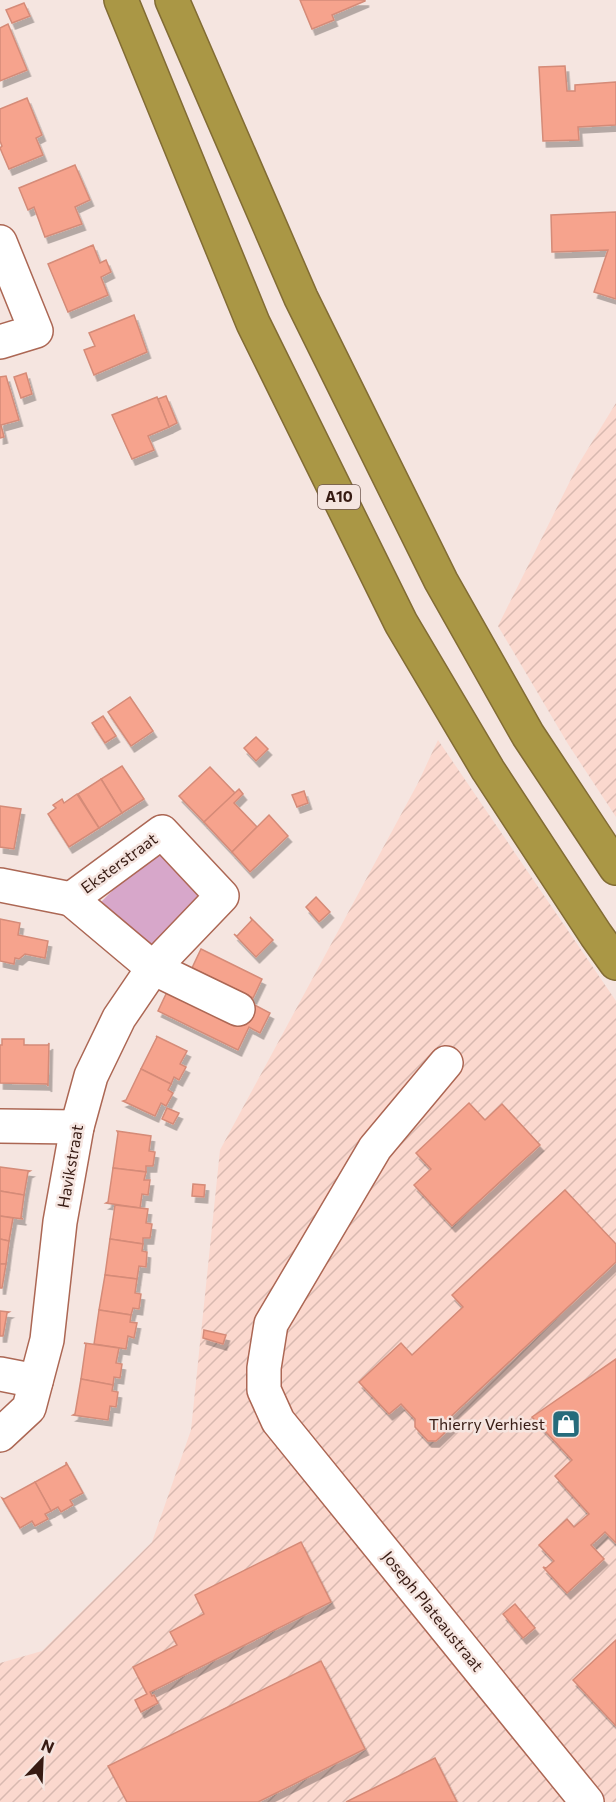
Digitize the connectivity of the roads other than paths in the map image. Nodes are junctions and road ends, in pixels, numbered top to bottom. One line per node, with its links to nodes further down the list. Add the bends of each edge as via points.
1 (121, 0): 8 (highway, A10, via 253,323 401,623 488,770)
2 (172, 0): 5 (highway, via 301,298 441,581 528,735)
3 (0, 242): 4 (street, via 36,332)
4 (0, 342)
5 (616, 868)
6 (0, 885): 7 (street, Eksterstraat)
7 (71, 899): 9 (street, Eksterstraat); 9 (street, Eksterstraat, via 162,832 222,896)
8 (616, 963)
9 (153, 968): 10 (street); 13 (street, Havikstraat, via 119,1018 91,1076)
10 (238, 1009)
11 (446, 1064): 17 (street, Joseph Plateaustraat, via 375,1148 271,1324 264,1390 278,1421)
12 (0, 1126): 13 (street)
13 (76, 1127): 15 (street, Havikstraat, via 60,1222 47,1340)
14 (0, 1374): 15 (street)
15 (36, 1381): 16 (street, Havikstraat, via 29,1408)
16 (0, 1435)
17 (587, 1802)

